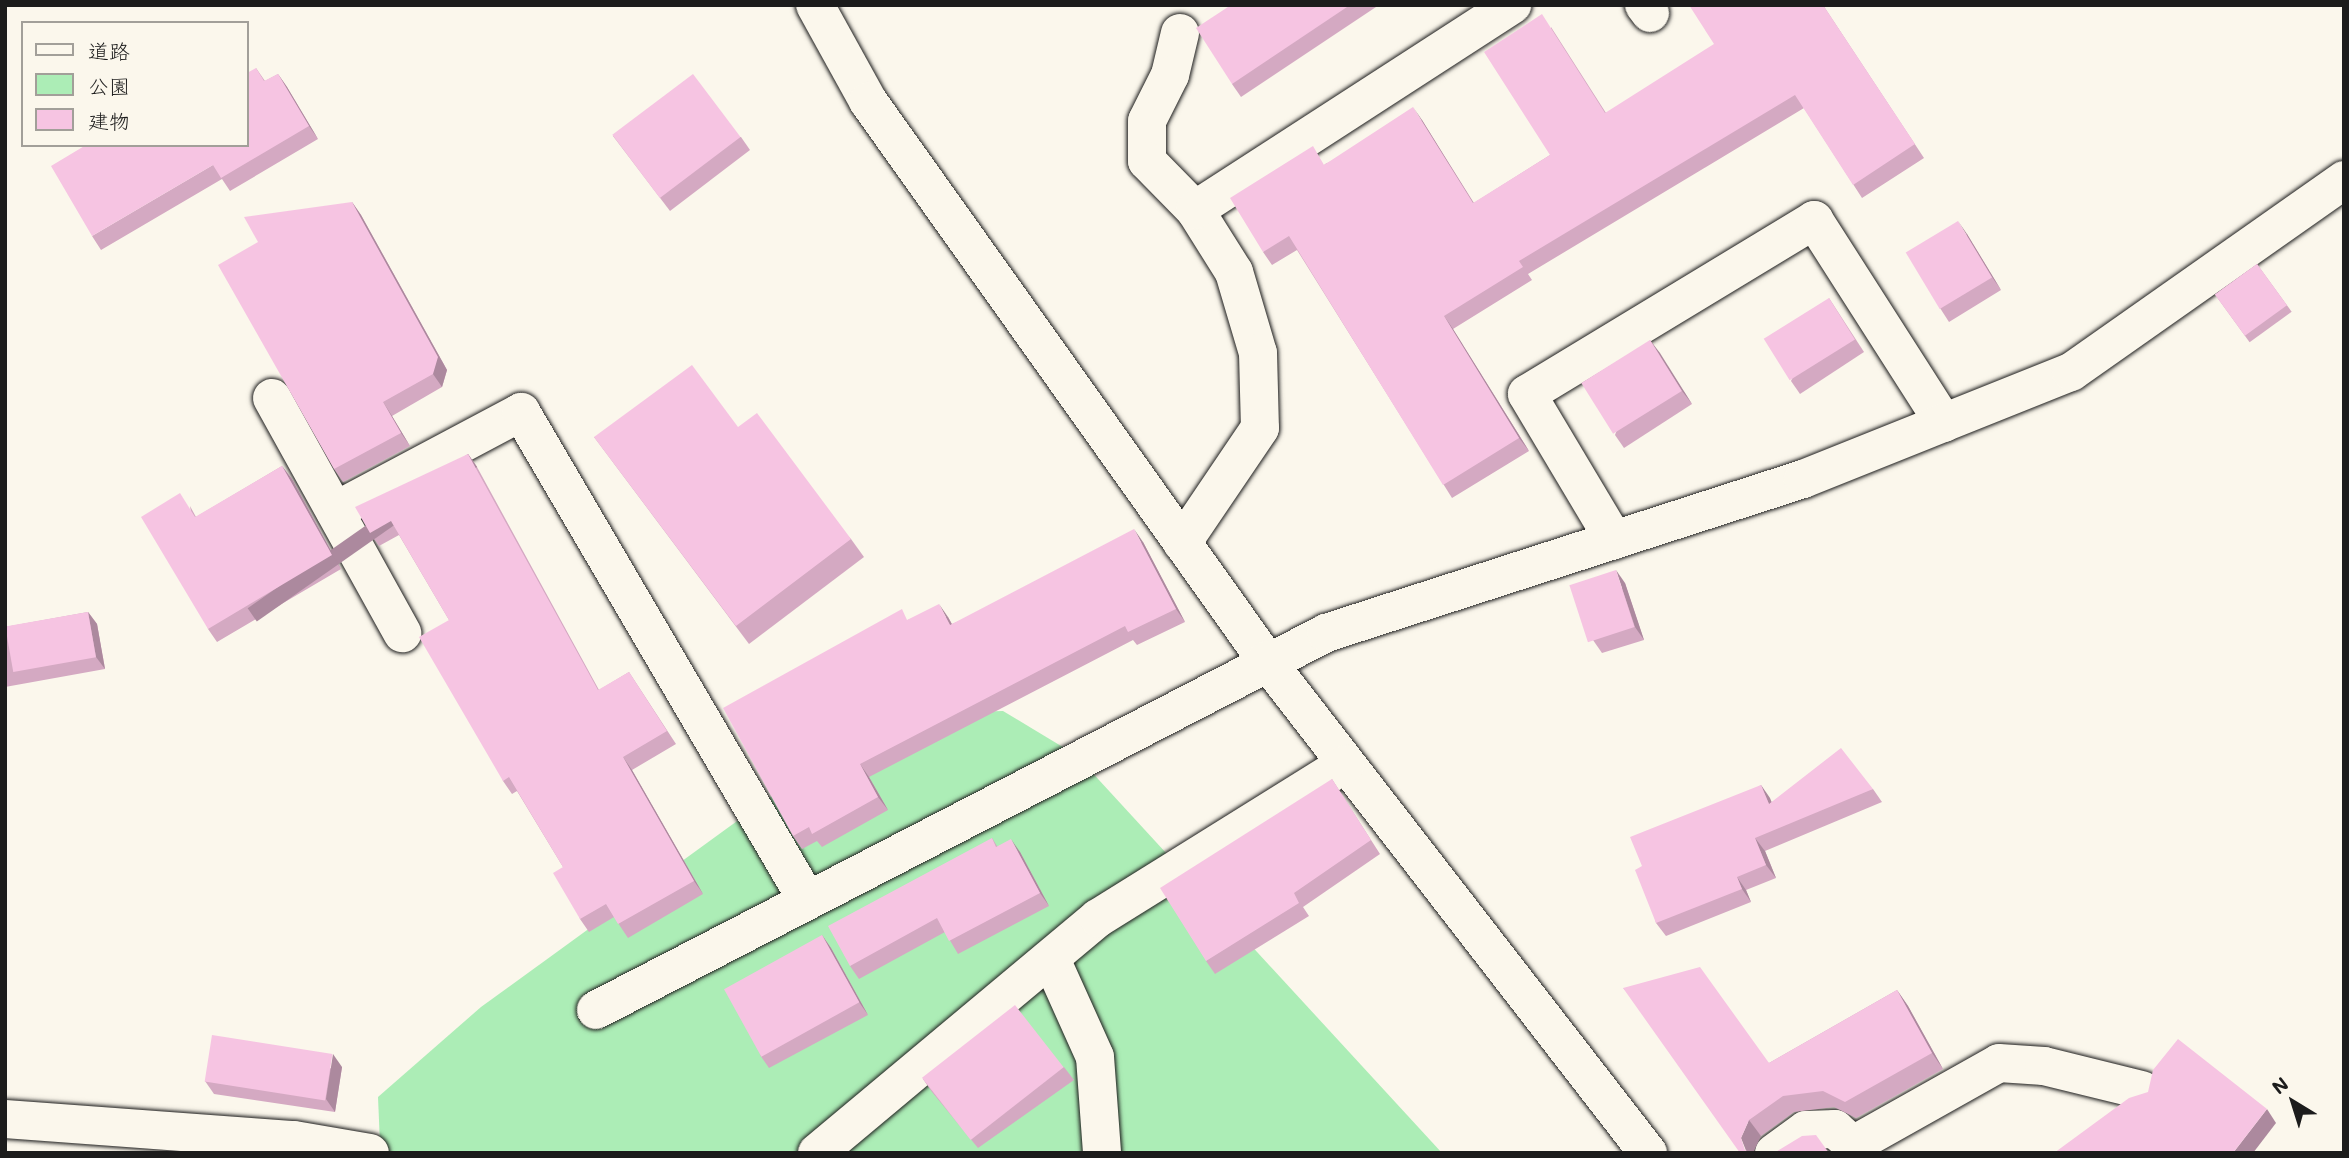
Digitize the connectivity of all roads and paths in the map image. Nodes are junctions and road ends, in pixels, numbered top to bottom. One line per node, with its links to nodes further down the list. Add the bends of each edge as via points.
1 (815, 5): 10 (street, via 869,101)
2 (1513, 5): 5 (street)
3 (1180, 33): 5 (street, via 1170,75 1147,121 1147,161)
4 (2341, 190): 7 (street, via 2071,372)
5 (1195, 210): 10 (street, via 1234,272 1258,353 1260,428)
6 (272, 398): 8 (street)
7 (1944, 423): 9 (street, via 1803,479); 9 (street, via 1814,220 1527,394)
8 (335, 511): 11 (street); 14 (street, via 521,412)
9 (1614, 540): 12 (street, via 1326,633)
10 (1182, 543): 12 (street)
11 (402, 633)
12 (1266, 660): 13 (street); 14 (street)
13 (1345, 764): 15 (street, via 1098,918); 22 (street)
14 (807, 900): 16 (street)
15 (1051, 959): 20 (street); 21 (street, via 1094,1057)
16 (596, 1010)
17 (2142, 1090): 23 (street, via 2044,1066 1999,1063 1853,1145 1835,1129 1806,1130)
18 (5, 1119): 19 (street, via 293,1140)
19 (370, 1153)
20 (817, 1153)
21 (1102, 1153)
22 (1647, 1153)
23 (1774, 1153)

